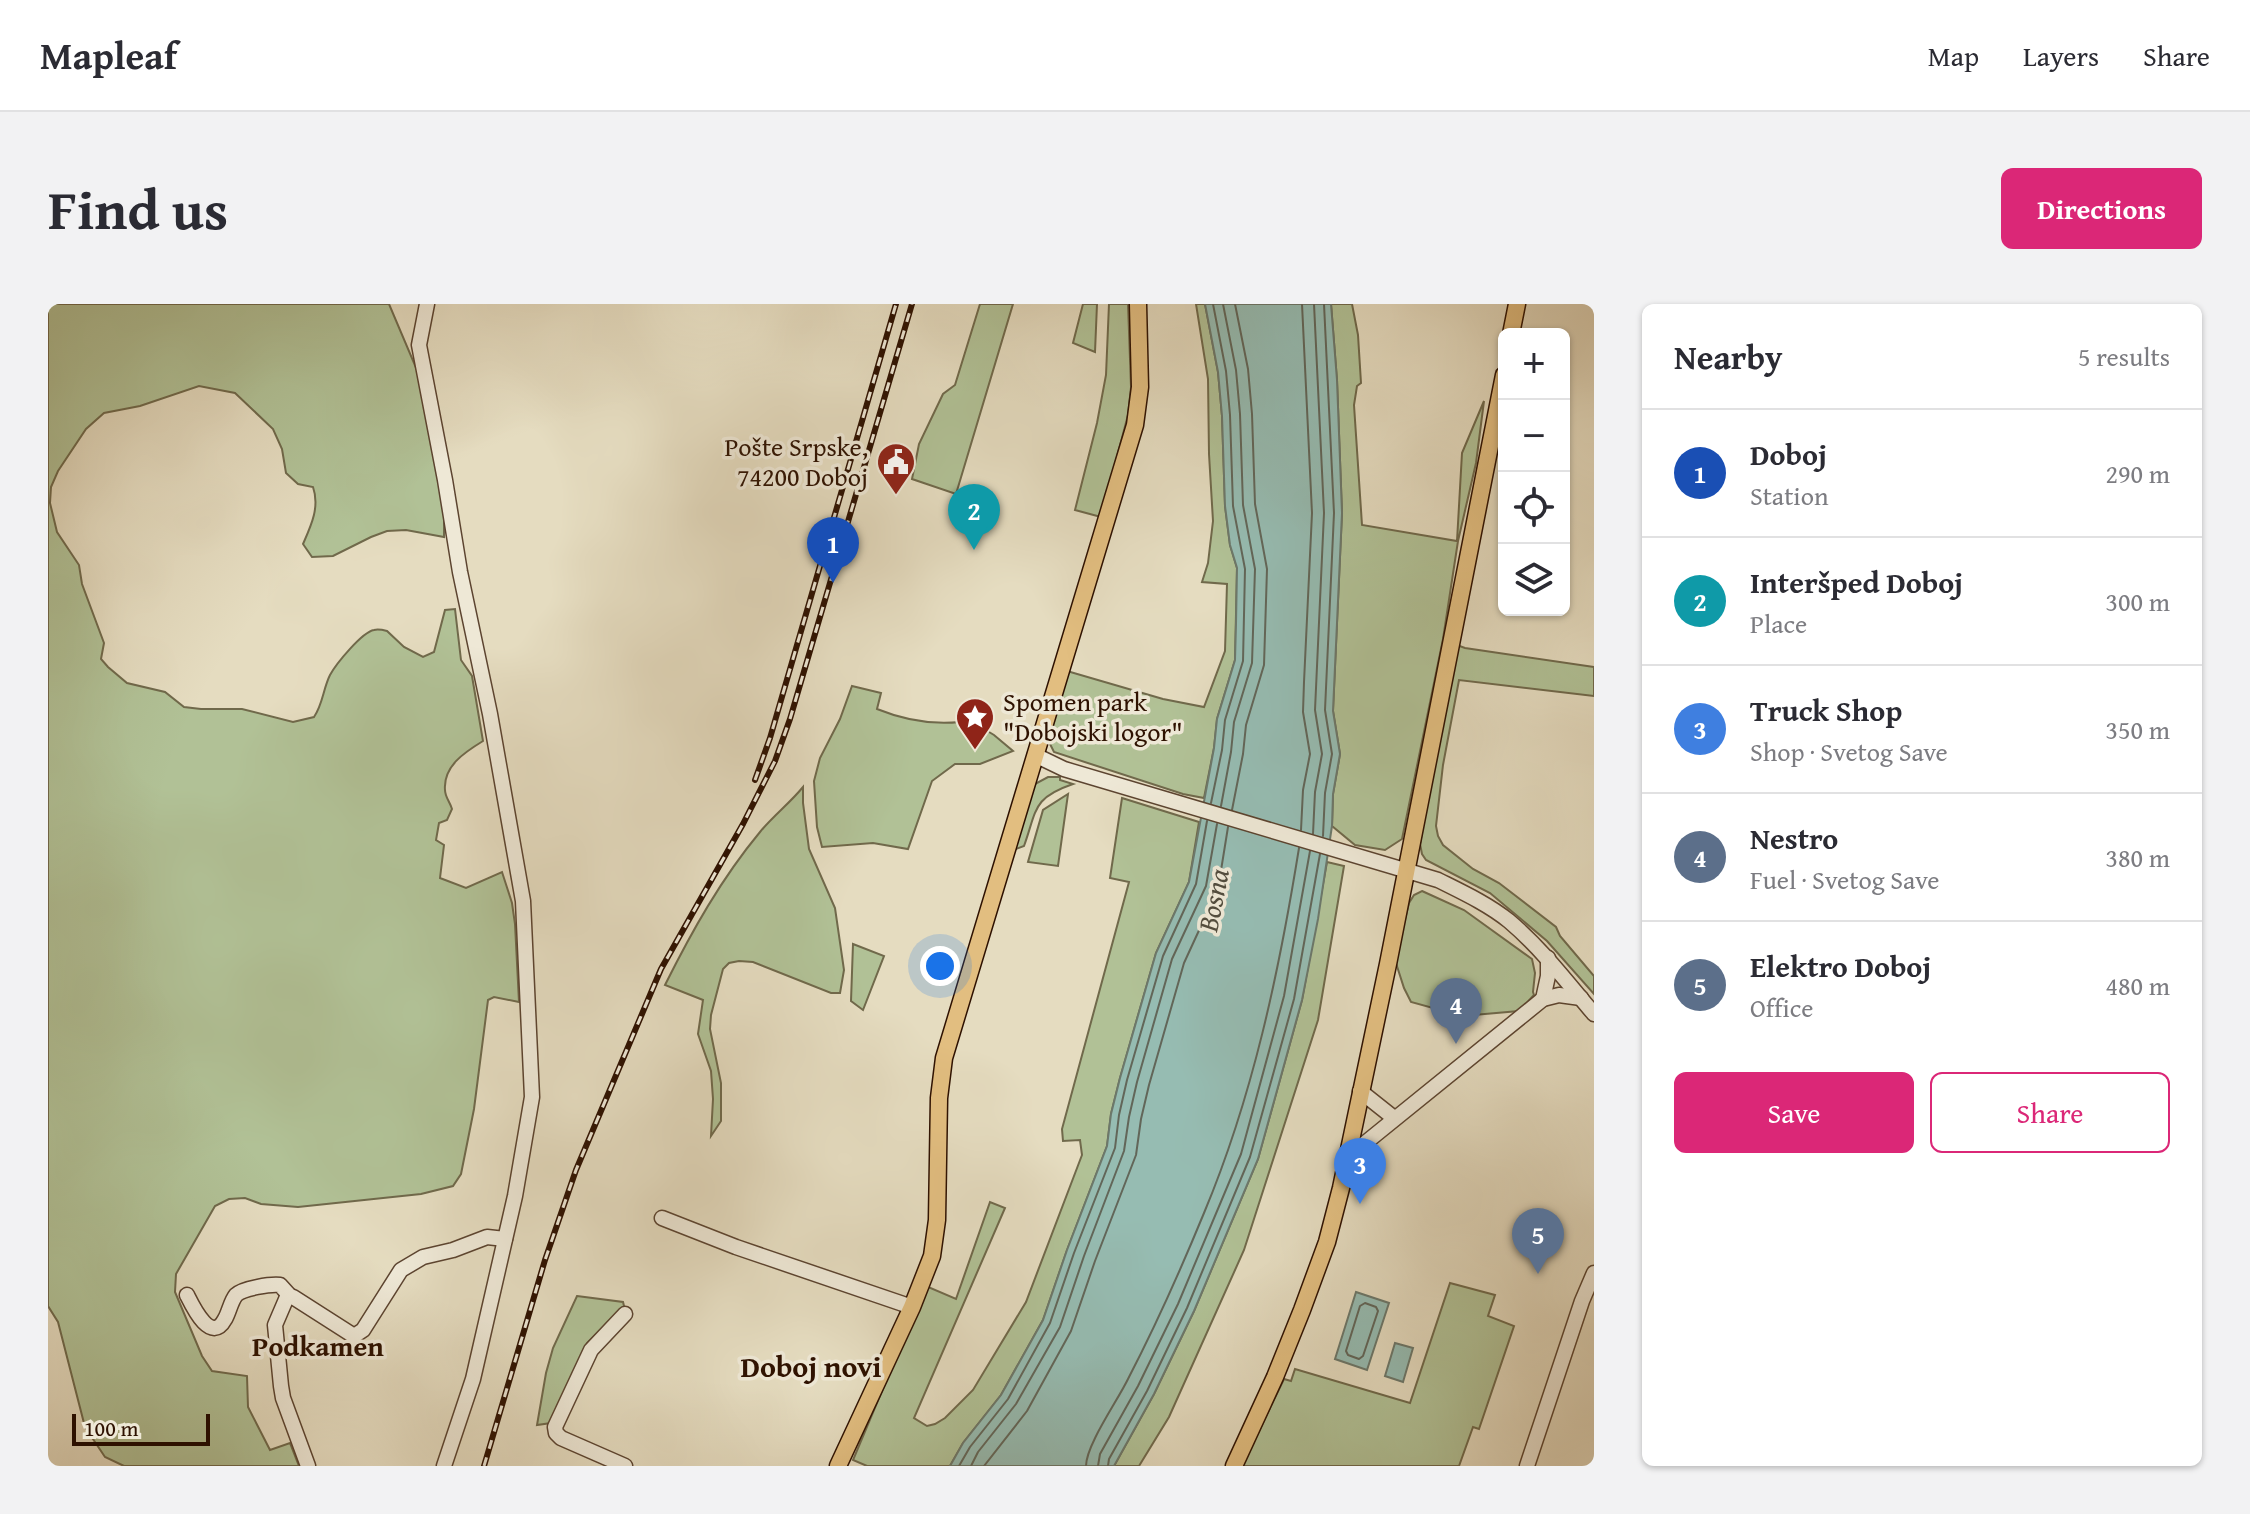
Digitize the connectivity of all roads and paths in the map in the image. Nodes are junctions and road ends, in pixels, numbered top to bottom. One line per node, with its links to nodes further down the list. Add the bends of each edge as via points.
1 (427, 304): 16 (street, via 419,345 524,916 532,1097)
2 (1138, 304): 6 (main road, via 1140,387 1135,425)
3 (1517, 304): 4 (main road)
4 (1512, 328)
5 (1499, 400): 7 (main road)
6 (1035, 755): 7 (street, via 1064,769); 20 (main road, via 942,1067 936,1229 932,1256)
7 (1406, 871): 8 (street, via 1472,896); 12 (main road)
8 (1548, 958): 9 (street); 10 (street)
9 (1581, 998): 10 (street); 11 (street)
10 (1543, 999): 13 (street)
11 (1594, 1014)
12 (1360, 1091): 13 (street); 14 (main road)
13 (1394, 1118): 14 (street)
14 (1348, 1153): 26 (main road, via 1327,1242)
15 (662, 1218): 20 (street)
16 (505, 1239): 19 (street, via 487,1237 423,1257 401,1270 354,1336); 23 (street, via 473,1379)
17 (1594, 1273): 27 (street)
18 (187, 1295): 19 (street, via 199,1317 217,1327 241,1292 272,1284)
19 (290, 1296): 22 (street, via 275,1325 281,1386)
20 (912, 1307): 25 (main road)
21 (625, 1314): 24 (street, via 587,1355 555,1427 561,1438)
22 (308, 1466)
23 (444, 1466)
24 (625, 1466)
25 (838, 1466)
26 (1234, 1466)
27 (1527, 1466)

